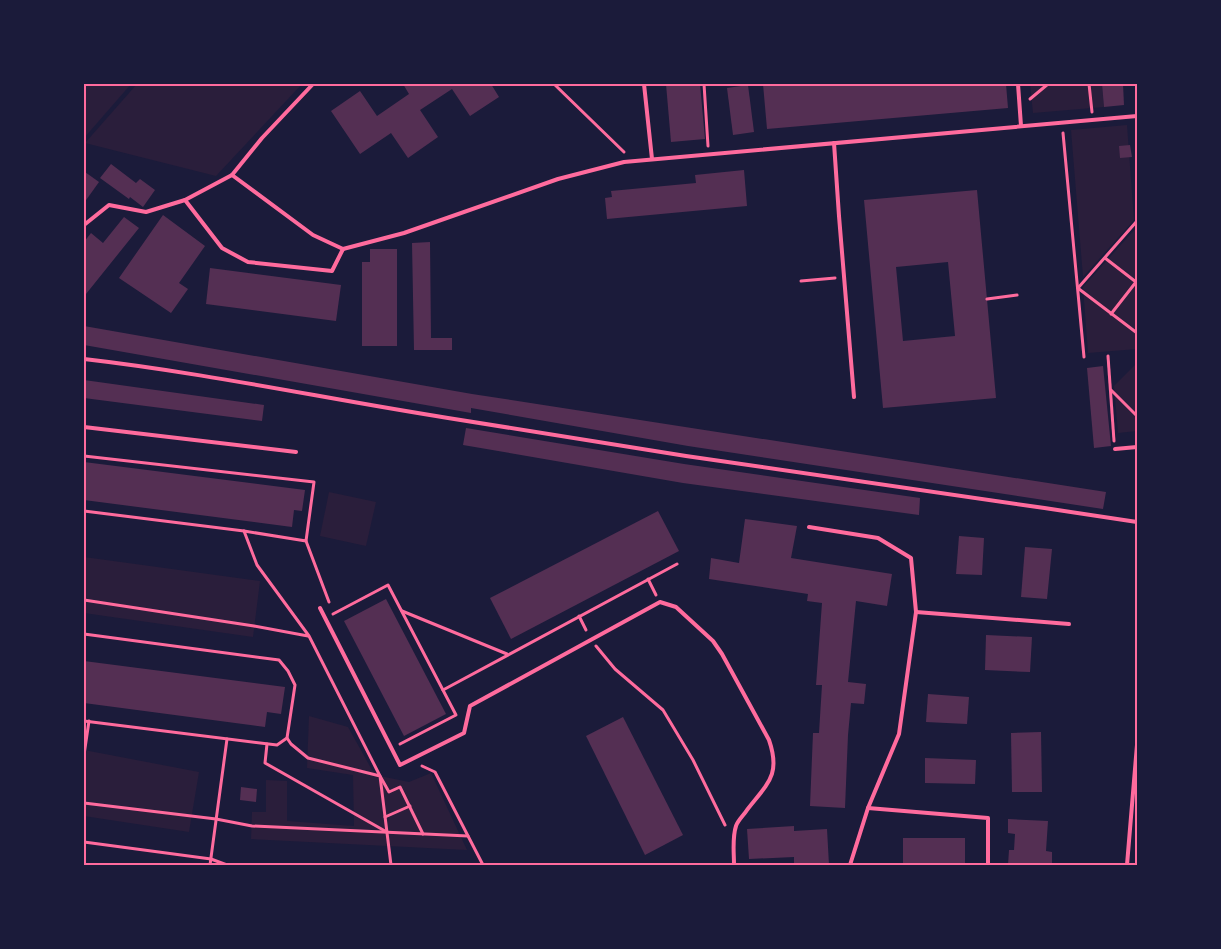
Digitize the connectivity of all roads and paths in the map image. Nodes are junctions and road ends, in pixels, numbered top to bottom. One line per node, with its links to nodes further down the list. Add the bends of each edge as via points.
1 (313, 84): 17 (lane)
2 (554, 84): 16 (path, via 624,152)
3 (644, 84): 15 (lane)
4 (704, 84): 14 (path)
5 (1018, 84): 8 (lane)
6 (1048, 84): 8 (path)
7 (1089, 84): 10 (path)
8 (1020, 107): 12 (lane)
9 (1137, 116): 10 (lane)
10 (1092, 120): 11 (lane)
11 (1062, 122): 12 (lane); 25 (path)
12 (1021, 126): 13 (lane)
13 (834, 143): 14 (lane); 23 (lane)
14 (709, 154): 15 (lane)
15 (652, 160): 16 (lane)
16 (624, 162): 21 (lane, via 558,179 404,233)
17 (232, 175): 18 (lane); 21 (lane, via 313,235)
18 (185, 200): 20 (lane, via 146,212 109,206); 21 (lane, via 222,248 248,262 332,271)
19 (1137, 221): 22 (path)
20 (84, 225)
21 (343, 250)
22 (1105, 258): 25 (path); 28 (path, via 1136,282)
23 (844, 277): 24 (path); 34 (lane)
24 (801, 281)
25 (1078, 289): 28 (path); 31 (path)
26 (1017, 295): 27 (path)
27 (987, 299)
28 (1111, 314): 29 (path)
29 (1137, 333)
30 (1108, 356): 33 (path)
31 (1084, 357)
32 (84, 360): 43 (lane, via 254,384 684,456)
33 (1111, 389): 35 (path); 38 (path)
34 (854, 397)
35 (1137, 416)
36 (84, 427): 39 (lane)
37 (1137, 447): 38 (lane)
38 (1115, 449)
39 (296, 452)
40 (84, 456): 46 (path, via 314,482)
41 (1137, 486): 43 (lane)
42 (84, 511): 45 (path)
43 (1137, 522): 88 (lane, via 1137,745)
44 (809, 527): 53 (lane, via 878,538 911,558)
45 (244, 531): 46 (path); 57 (path, via 257,565)
46 (306, 541): 52 (path, via 333,614 388,586)
47 (677, 564): 48 (path)
48 (648, 579): 50 (path); 54 (path)
49 (84, 600): 57 (path)
50 (660, 602): 58 (lane); 79 (lane, via 676,607 713,641 774,754 774,770 769,782 736,825)
51 (320, 608): 58 (lane, via 400,765 464,732 470,706)
52 (402, 611): 59 (path); 60 (path)
53 (916, 612): 55 (lane); 72 (lane, via 898,734)
54 (579, 616): 58 (path); 59 (path)
55 (1069, 624)
56 (84, 634): 64 (path, via 279,660 294,685)
57 (309, 636): 69 (path)
58 (591, 639): 79 (path, via 615,669 663,710 693,760)
59 (508, 654): 60 (path)
60 (442, 690): 63 (path, via 456,715 400,744)
61 (84, 720): 62 (path)
62 (89, 721): 65 (path); 67 (path)
63 (396, 735)
64 (287, 738): 66 (path, via 276,745); 69 (path, via 308,758)
65 (227, 739): 66 (path); 74 (path)
66 (267, 744): 75 (path, via 265,764)
67 (84, 755)
68 (435, 772): 77 (path)
69 (380, 776): 71 (path, via 389,792 400,787); 73 (path)
70 (84, 802): 74 (path)
71 (410, 806): 73 (path); 76 (path)
72 (868, 808): 86 (lane); 87 (lane, via 988,818)
73 (385, 817): 75 (path)
74 (216, 819): 75 (path, via 252,826); 80 (path)
75 (387, 832): 76 (path); 83 (path)
76 (423, 834): 77 (path)
77 (468, 836): 84 (path)
78 (84, 842): 80 (path)
79 (733, 842): 85 (lane)
80 (211, 859): 81 (path); 82 (path)
81 (210, 865)
82 (227, 865)
83 (391, 865)
84 (483, 865)
85 (734, 865)
86 (850, 865)
87 (988, 865)
88 (1126, 865)

